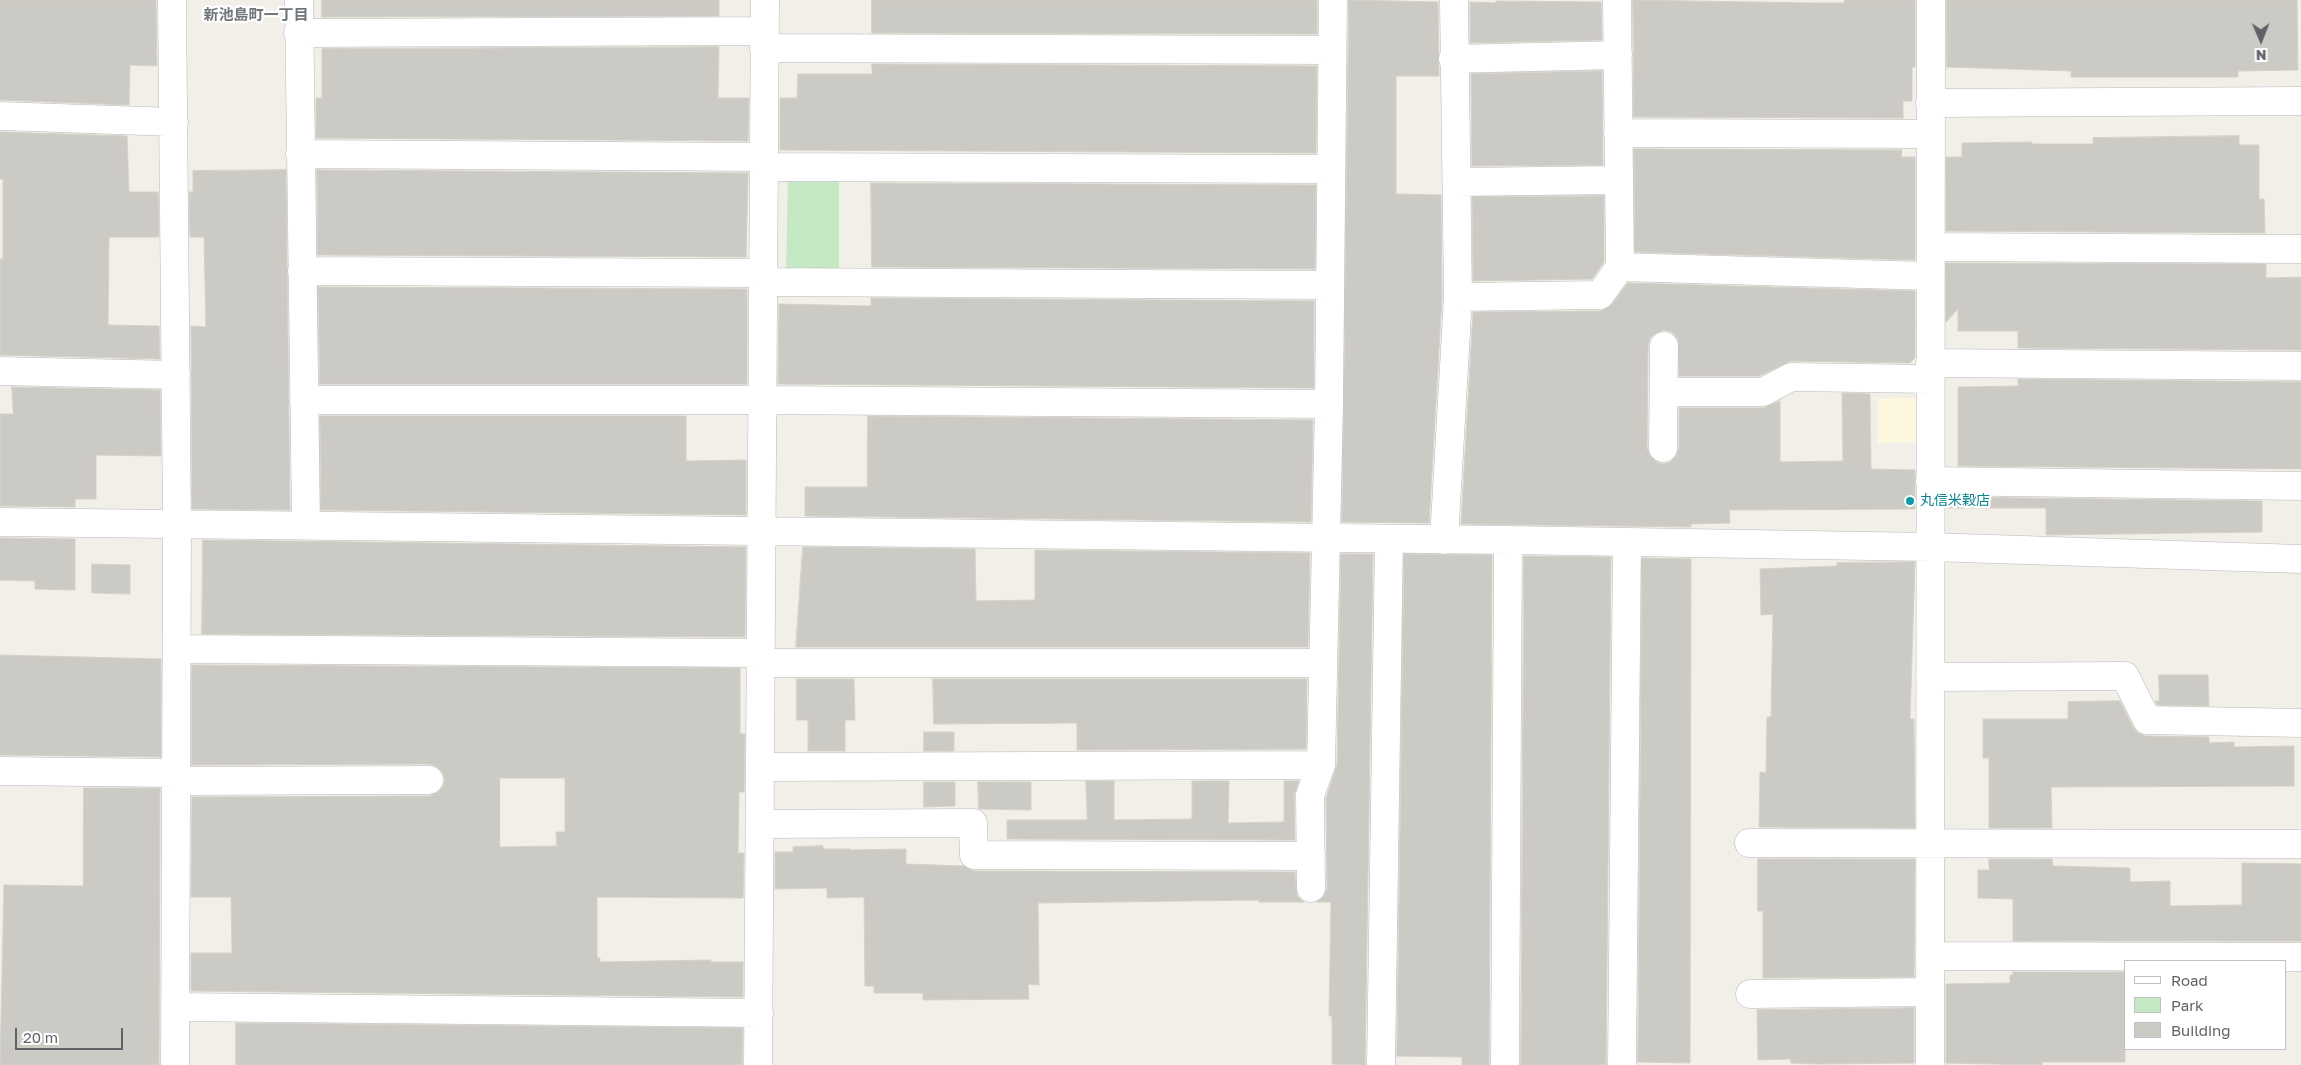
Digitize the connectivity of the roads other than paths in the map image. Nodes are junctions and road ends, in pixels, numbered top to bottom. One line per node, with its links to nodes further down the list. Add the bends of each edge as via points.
1 (172, 0): 16 (street)
2 (299, 0): 8 (street)
3 (765, 0): 9 (street)
4 (1332, 0): 10 (street)
5 (1454, 0): 12 (street)
6 (1617, 0): 11 (street)
7 (1931, 0): 14 (street)
8 (298, 33): 9 (street); 19 (street)
9 (764, 40): 10 (street); 20 (street)
10 (1332, 50): 21 (street)
11 (1618, 55): 12 (street); 17 (street)
12 (1453, 59): 23 (street)
13 (2301, 101): 14 (street)
14 (1930, 103): 18 (street)
15 (0, 116): 16 (street)
16 (174, 122): 36 (street)
17 (1618, 133): 18 (street); 22 (street)
18 (1930, 134): 24 (street)
19 (300, 154): 20 (street); 27 (street)
20 (763, 162): 21 (street); 29 (street)
21 (1331, 169): 30 (street)
22 (1618, 180): 23 (street); 26 (street)
23 (1457, 182): 31 (street)
24 (1930, 247): 25 (street); 28 (street)
25 (2301, 248)
26 (1620, 267): 28 (street); 31 (street, via 1600,295)
27 (302, 271): 29 (street); 38 (street)
28 (1930, 276): 35 (street)
29 (762, 277): 30 (street); 39 (street)
30 (1330, 286): 40 (street)
31 (1458, 297): 50 (street)
32 (1664, 346): 37 (street)
33 (2301, 366): 35 (street)
34 (0, 371): 36 (street)
35 (1930, 371): 37 (street, via 1790,377 1763,392); 42 (street)
36 (176, 375): 46 (street)
37 (1665, 392): 41 (street)
38 (304, 400): 39 (street); 45 (street)
39 (761, 400): 40 (street); 47 (street)
40 (1329, 404): 48 (street)
41 (1663, 448)
42 (1930, 480): 43 (street); 53 (street)
43 (2301, 486)
44 (0, 522): 46 (street)
45 (306, 524): 46 (street); 47 (street)
46 (178, 526): 55 (street)
47 (761, 530): 48 (street); 56 (street)
48 (1326, 538): 49 (street); 57 (street)
49 (1389, 539): 50 (street); 79 (street)
50 (1444, 540): 51 (street)
51 (1508, 540): 52 (street); 80 (street)
52 (1626, 542): 53 (street); 81 (street)
53 (1930, 547): 54 (street); 58 (street)
54 (2301, 559)
55 (177, 649): 56 (street); 63 (street)
56 (761, 658): 57 (street); 61 (street)
57 (1323, 663): 60 (street)
58 (1930, 677): 59 (street, via 2125,676 2147,720); 67 (street)
59 (2301, 723)
60 (1321, 765): 61 (street); 69 (street, via 1310,795)
61 (760, 767): 65 (street)
62 (0, 771): 63 (street)
63 (176, 777): 64 (street); 75 (street)
64 (429, 780)
65 (760, 824): 69 (street, via 973,823 974,855); 76 (street)
66 (1750, 843): 67 (street)
67 (1930, 843): 68 (street); 71 (street)
68 (2301, 844)
69 (1311, 856): 70 (street)
70 (1311, 888)
71 (1930, 956): 72 (street); 73 (street)
72 (2301, 957)
73 (1930, 992): 74 (street); 82 (street)
74 (1750, 994)
75 (176, 1007): 76 (street); 77 (street)
76 (758, 1013): 78 (street)
77 (175, 1065)
78 (758, 1065)
79 (1381, 1065)
80 (1505, 1065)
81 (1622, 1065)
82 (1930, 1065)

